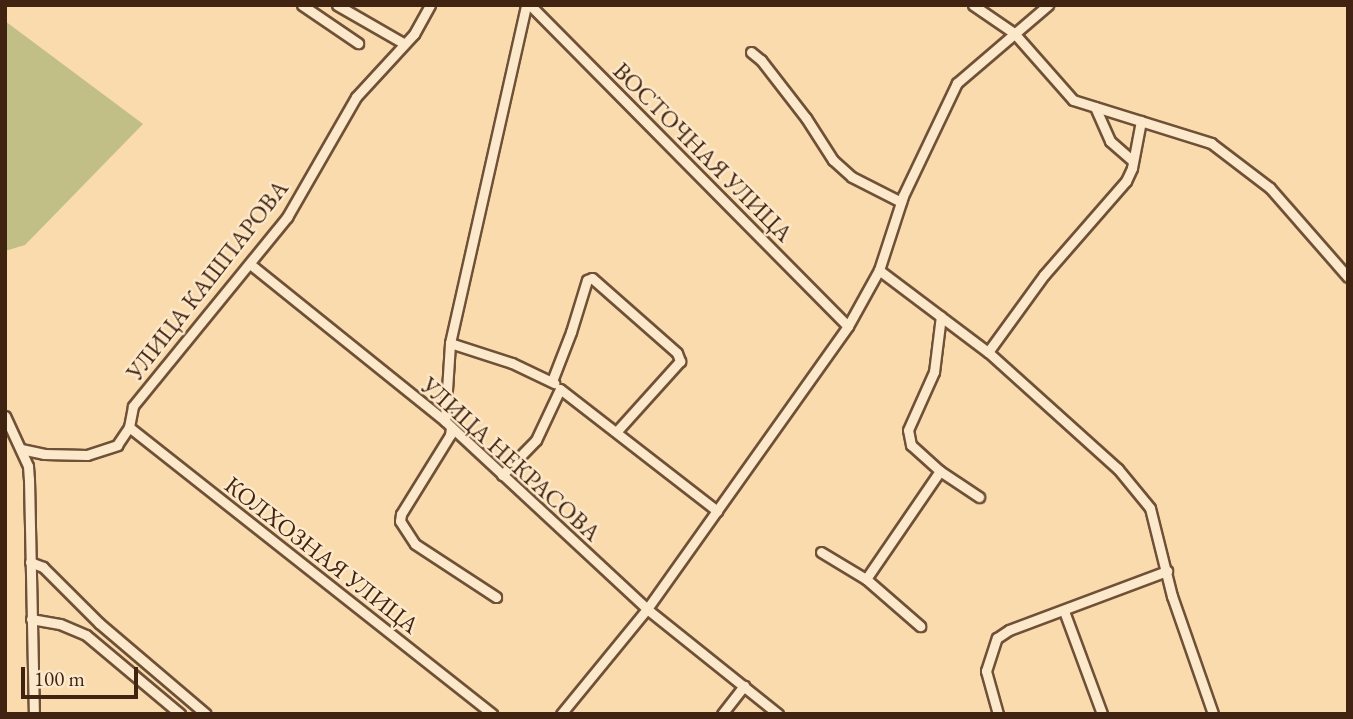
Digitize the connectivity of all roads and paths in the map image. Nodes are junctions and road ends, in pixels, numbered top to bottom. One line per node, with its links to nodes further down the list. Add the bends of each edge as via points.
1 (302, 5): 8 (street)
2 (337, 5): 9 (street)
3 (430, 5): 9 (street, УЛИЦА КАШПАРОВА, via 414,34)
4 (528, 5): 19 (street, ВОСТОЧНАЯ УЛИЦА); 20 (street)
5 (973, 5): 7 (street)
6 (1048, 5): 7 (street)
7 (1014, 33): 11 (street, via 1073,100); 14 (street, via 957,83)
8 (358, 43)
9 (403, 43): 15 (street, УЛИЦА КАШПАРОВА, via 356,97 287,217)
10 (751, 52): 14 (street, via 806,118 833,160 852,177)
11 (1095, 107): 12 (street); 13 (street, via 1110,141)
12 (1141, 121): 13 (street); 17 (street, via 1210,143 1270,188)
13 (1132, 160): 21 (street, via 1126,181 1044,275)
14 (901, 202): 16 (street)
15 (250, 264): 25 (street, УЛИЦА НЕКРАСОВА); 26 (street, УЛИЦА КАШПАРОВА, via 133,406)
16 (879, 270): 18 (street); 19 (street)
17 (1348, 276)
18 (941, 316): 21 (street); 29 (street, via 934,372 908,430 911,445)
19 (848, 326): 32 (street)
20 (450, 343): 22 (street); 25 (street)
21 (988, 352): 35 (street, via 1118,469 1150,508)
22 (552, 382): 23 (street); 27 (street, via 587,280 592,278 677,353 680,361)
23 (560, 389): 27 (street); 30 (street, via 536,440)
24 (5, 416): 28 (street)
25 (448, 424): 30 (street, УЛИЦА НЕКРАСОВА); 37 (street, via 450,435 400,521 415,544)
26 (129, 427): 28 (street, via 117,444 95,453); 46 (street, КОЛХОЗНАЯ УЛИЦА)
27 (617, 431): 32 (street)
28 (21, 449): 34 (street, via 29,480)
29 (940, 471): 31 (street); 36 (street)
30 (502, 475): 38 (street, УЛИЦА НЕКРАСОВА)
31 (979, 497)
32 (717, 511): 38 (street)
33 (821, 552): 36 (street)
34 (30, 562): 40 (street); 45 (street, via 43,568 99,623)
35 (1167, 572): 39 (street); 52 (street)
36 (866, 579): 41 (street)
37 (496, 597)
38 (647, 609): 42 (street, УЛИЦА НЕКРАСОВА); 47 (street)
39 (1064, 611): 50 (street, via 997,638 986,671); 51 (street)
40 (31, 619): 43 (street); 44 (street, via 86,635)
41 (920, 626)
42 (744, 686): 48 (street); 49 (street, УЛИЦА НЕКРАСОВА)
43 (34, 714)
44 (180, 714)
45 (206, 714)
46 (492, 714)
47 (561, 714)
48 (722, 714)
49 (778, 714)
50 (998, 714)
51 (1102, 714)
52 (1213, 714)

